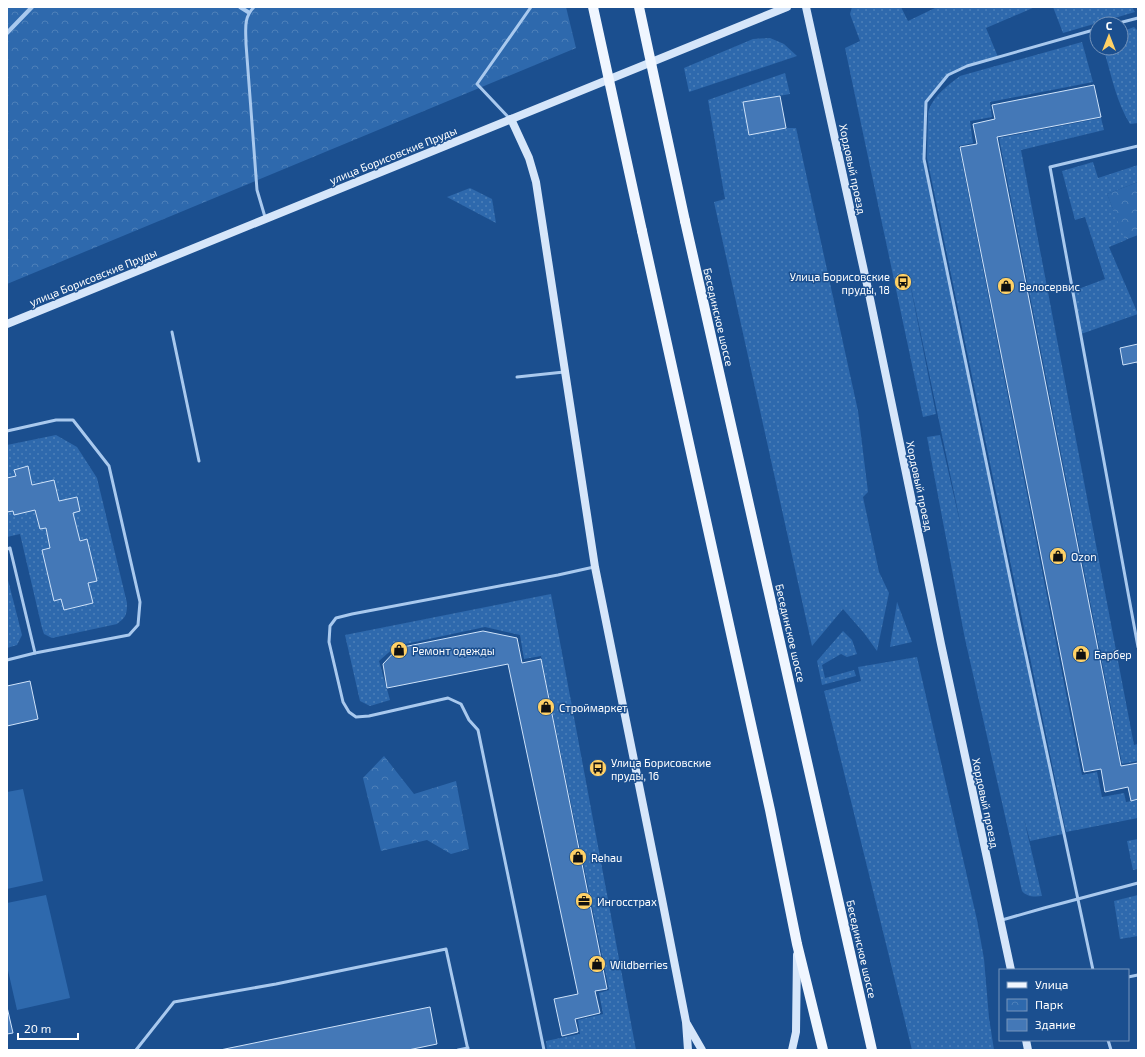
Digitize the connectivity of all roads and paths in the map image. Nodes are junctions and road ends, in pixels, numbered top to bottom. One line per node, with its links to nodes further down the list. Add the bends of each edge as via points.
1 (32, 7): 11 (street)
2 (240, 7): 9 (street)
3 (254, 7): 9 (lane)
4 (531, 7): 12 (lane, via 477,84)
5 (593, 7): 29 (main road, bridge)
6 (639, 7): 41 (main road, Бесединское шоссе, bridge)
7 (786, 7): 12 (main road, улица Борисовские Пруды)
8 (806, 7): 28 (main road, Хордовый проезд, via 868,289)
9 (248, 12): 14 (lane, via 246,44 256,182)
10 (1089, 31): 27 (lane, via 967,66 948,75 926,102 924,158)
11 (7, 33)
12 (511, 119): 14 (main road, улица Борисовские Пруды); 17 (main road, via 529,158 536,182)
13 (1138, 146): 23 (lane, via 1050,168)
14 (265, 219): 15 (main road, улица Борисовские Пруды)
15 (7, 324)
16 (172, 332): 20 (lane)
17 (565, 372): 18 (lane); 22 (main road)
18 (516, 378)
19 (7, 431): 24 (lane, via 56,420 73,420 109,466 140,602 138,625 129,635)
20 (199, 461)
21 (7, 549): 24 (lane, via 10,548)
22 (595, 567): 32 (main road); 36 (lane, via 352,614 336,618 330,626 329,642 343,702 349,712 356,717 448,698 461,704 469,720 478,730)
23 (1138, 647)
24 (35, 654): 25 (lane)
25 (7, 660)
26 (1138, 883): 27 (lane)
27 (1077, 899): 28 (lane); 31 (lane)
28 (1000, 921): 30 (main road, Хордовый проезд)
29 (797, 944): 39 (main road, via 796,1032); 40 (main road)
30 (1011, 969)
31 (1093, 969)
32 (686, 1022): 37 (main road); 38 (main road)
33 (468, 1049): 34 (lane, via 446,949 174,1002); 35 (lane)
34 (136, 1050)
35 (458, 1050)
36 (544, 1050)
37 (688, 1050)
38 (702, 1050)
39 (792, 1050)
40 (823, 1050)
41 (872, 1050)

